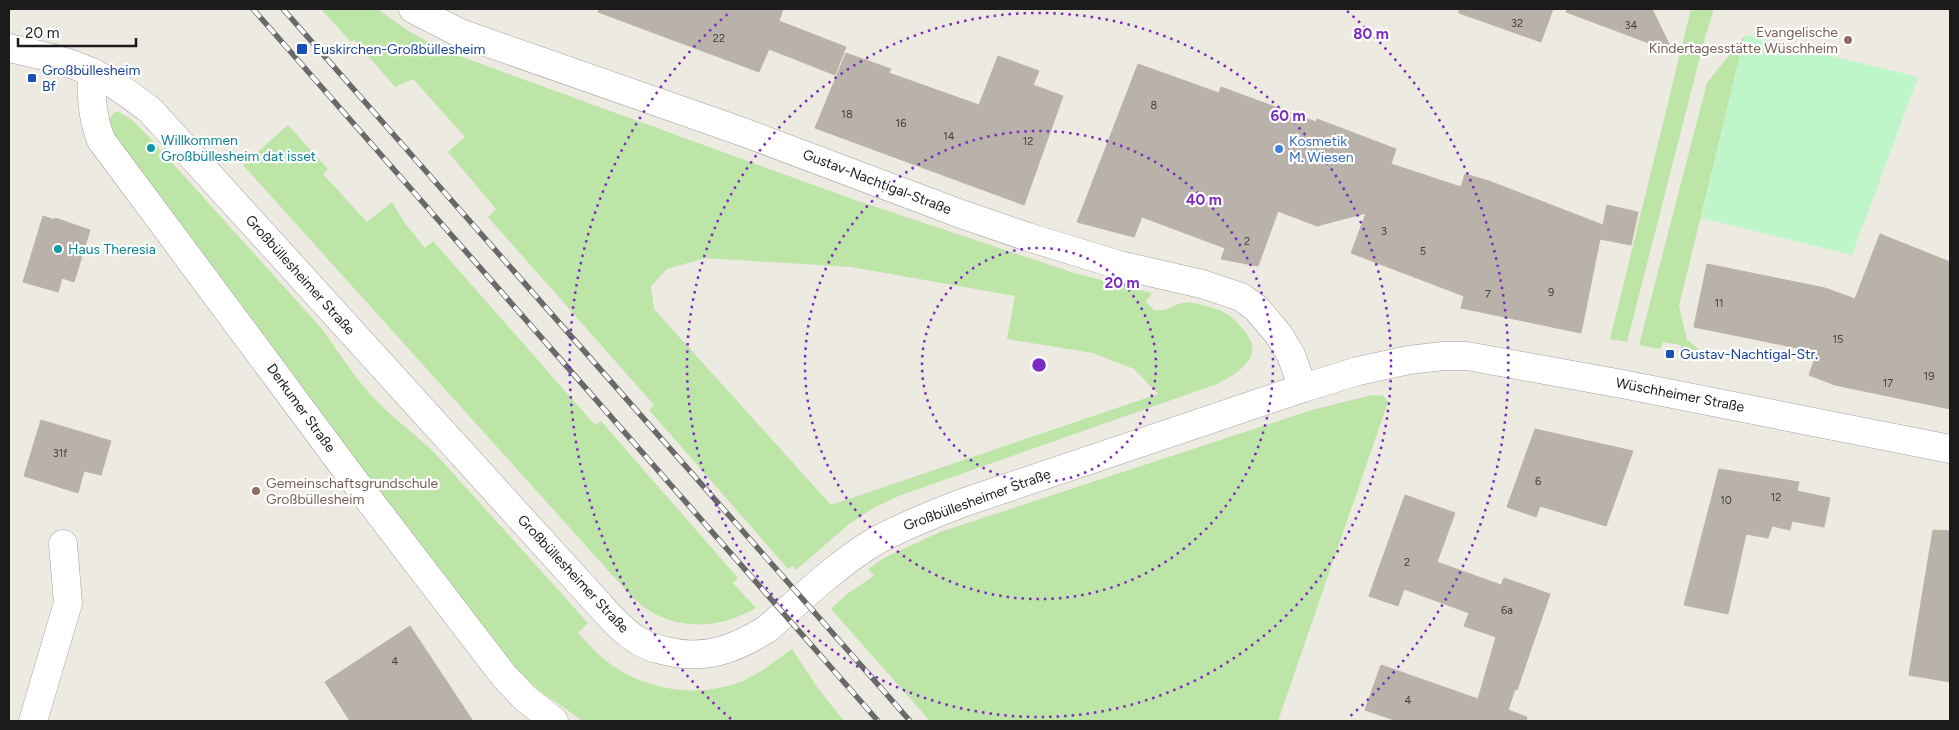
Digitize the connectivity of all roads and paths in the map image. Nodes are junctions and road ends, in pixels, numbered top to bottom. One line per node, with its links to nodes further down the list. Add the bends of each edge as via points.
1 (413, 9): 5 (street, Gustav-Nachtigal-Straße, via 460,33 743,132 978,220 1119,265 1210,286 1241,297 1256,308 1279,335)
2 (9, 48): 3 (street, Großbüllesheimer Straße, via 57,59)
3 (92, 72): 5 (street, Großbüllesheimer Straße, via 127,93 156,116 595,600 624,630 654,648 695,656 735,647 767,629 855,555 910,524 962,503); 9 (street, Derkumer Straße, via 94,122 101,140 504,676)
4 (1409, 360): 5 (street, Großbüllesheimer Straße); 6 (street, Wüschheimer Straße, via 1467,356 1493,360)
5 (1304, 388)
6 (1950, 449)
7 (63, 544): 8 (street, via 68,603)
8 (33, 721)
9 (554, 721)

